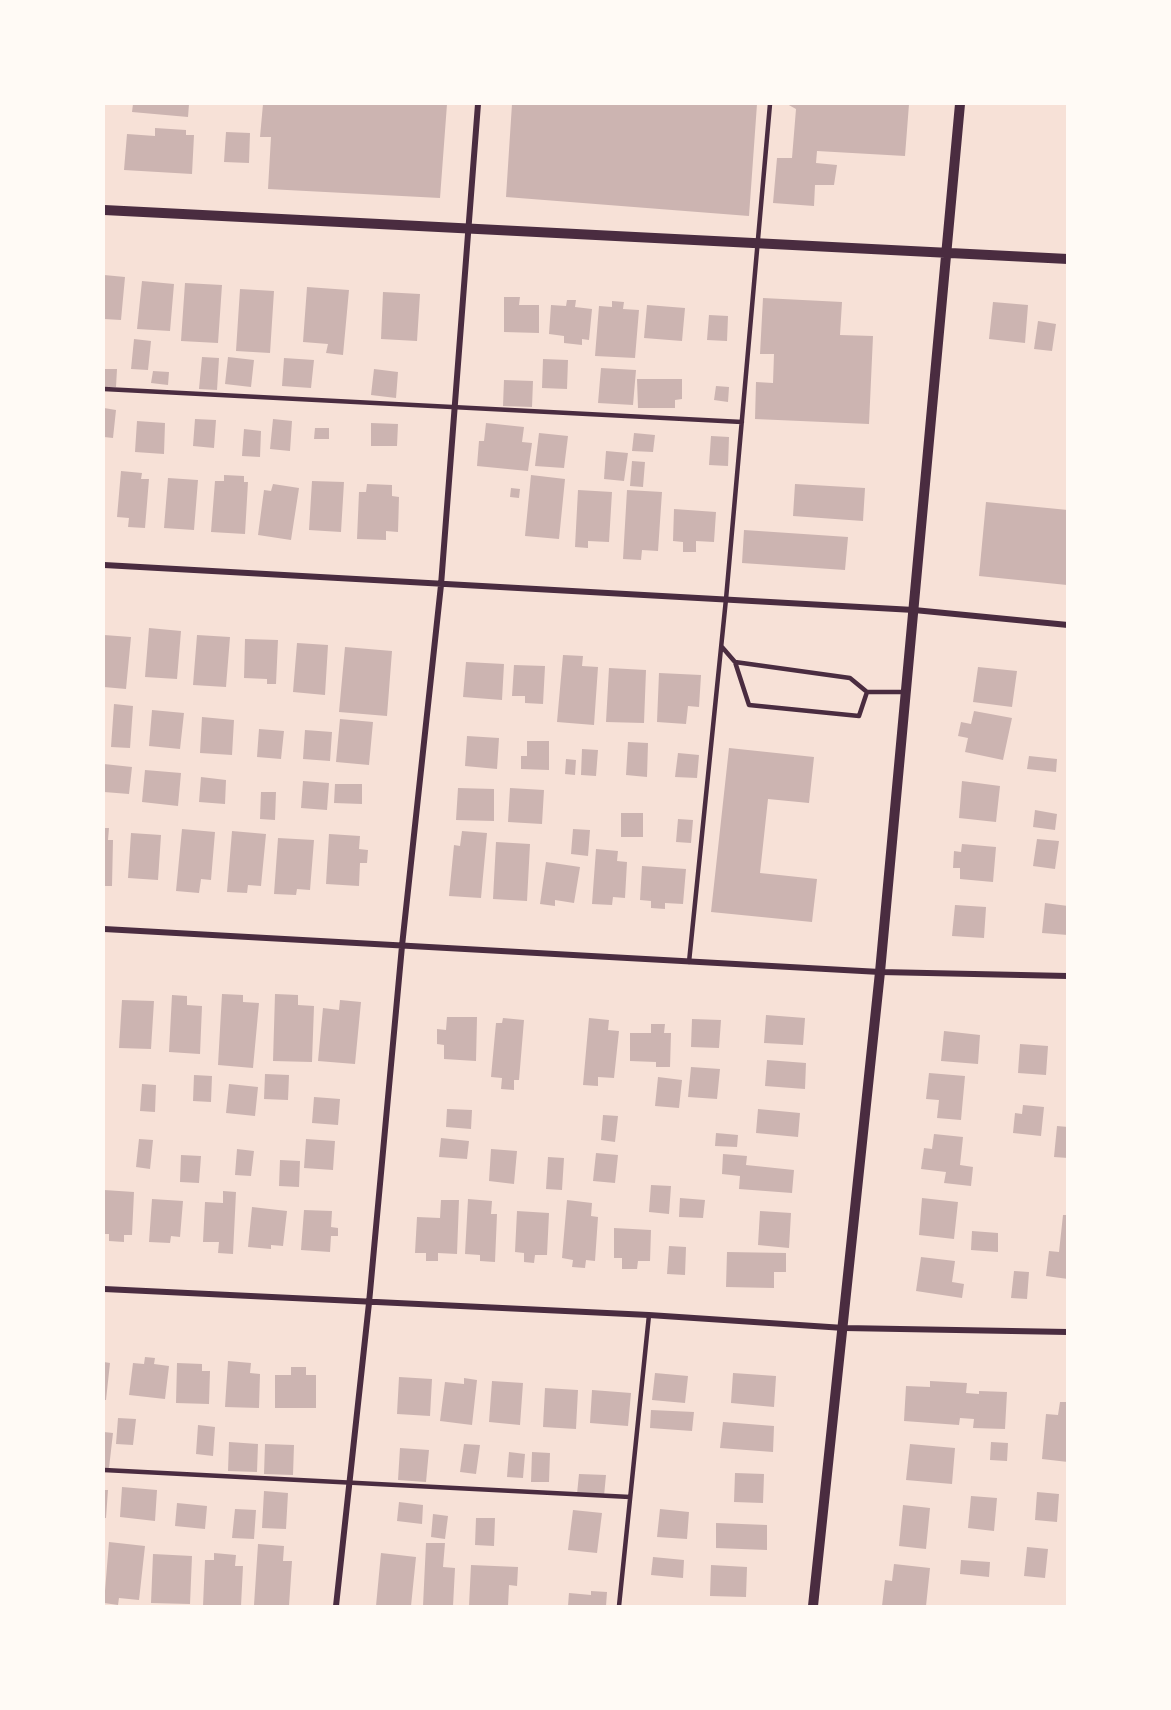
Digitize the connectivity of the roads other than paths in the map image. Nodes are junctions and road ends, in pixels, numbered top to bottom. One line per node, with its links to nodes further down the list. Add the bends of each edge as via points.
1 (478, 104): 5 (street)
2 (770, 104): 6 (lane)
3 (960, 104): 7 (street)
4 (104, 210): 5 (street)
5 (467, 230): 6 (street); 10 (street)
6 (758, 244): 7 (street); 11 (lane)
7 (946, 253): 8 (street); 15 (street)
8 (1068, 259)
9 (104, 389): 10 (lane)
10 (453, 408): 11 (lane); 13 (street)
11 (742, 422): 14 (lane)
12 (104, 565): 13 (street)
13 (441, 585): 14 (street); 22 (street)
14 (726, 598): 15 (street); 17 (lane)
15 (914, 610): 16 (street); 20 (street)
16 (1068, 625)
17 (721, 646): 18 (lane); 23 (lane)
18 (735, 662): 19 (lane, via 850,678); 19 (lane, via 749,705 860,716)
19 (867, 692): 20 (lane)
20 (906, 692): 24 (street)
21 (104, 929): 22 (street)
22 (402, 946): 23 (street); 27 (street)
23 (689, 962): 24 (street)
24 (880, 972): 25 (street); 29 (street)
25 (1068, 976)
26 (104, 1289): 27 (street)
27 (369, 1303): 28 (street); 32 (street)
28 (649, 1315): 29 (street); 33 (lane)
29 (844, 1328): 30 (street); 36 (street)
30 (1068, 1332)
31 (104, 1470): 32 (lane)
32 (350, 1484): 33 (lane); 34 (street)
33 (630, 1497): 35 (lane)
34 (336, 1606)
35 (619, 1606)
36 (813, 1606)

